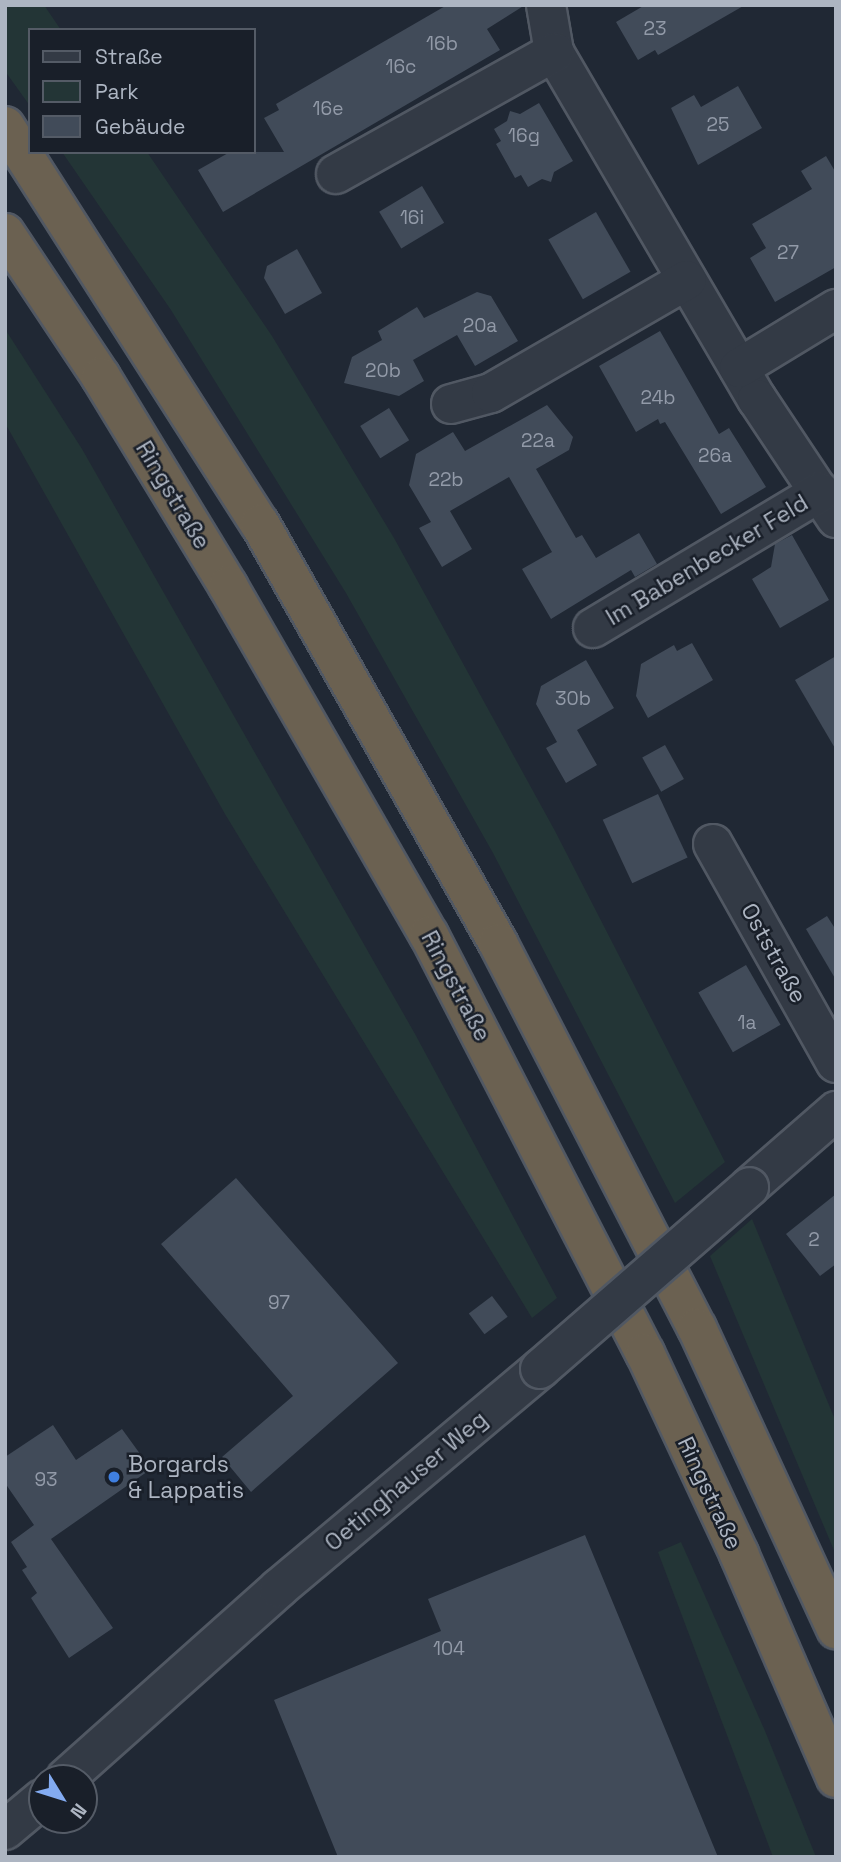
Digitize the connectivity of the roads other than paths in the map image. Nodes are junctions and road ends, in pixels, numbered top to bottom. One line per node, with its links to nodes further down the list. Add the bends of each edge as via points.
1 (546, 5): 2 (street, Im Babenbecker Feld)
2 (554, 52): 4 (street); 6 (street, Im Babenbecker Feld)
3 (5, 126): 15 (highway, via 260,524 459,872 625,1183)
4 (336, 174)
5 (5, 233): 17 (highway, Ringstraße, via 101,377 228,586 429,935 645,1353)
6 (687, 280): 8 (street, Im Babenbecker Feld); 9 (street, via 491,393)
7 (836, 309): 8 (street)
8 (739, 368): 10 (street, Im Babenbecker Feld)
9 (451, 404)
10 (828, 505): 11 (street, Im Babenbecker Feld)
11 (593, 628)
12 (713, 844): 13 (street, Oststraße)
13 (836, 1063)
14 (836, 1111): 16 (street, Oetinghauser Weg, bridge, via 279,1588)
15 (836, 1629)
16 (82, 1764)
17 (836, 1778)
18 (28, 1811): 19 (street)
19 (5, 1830)

